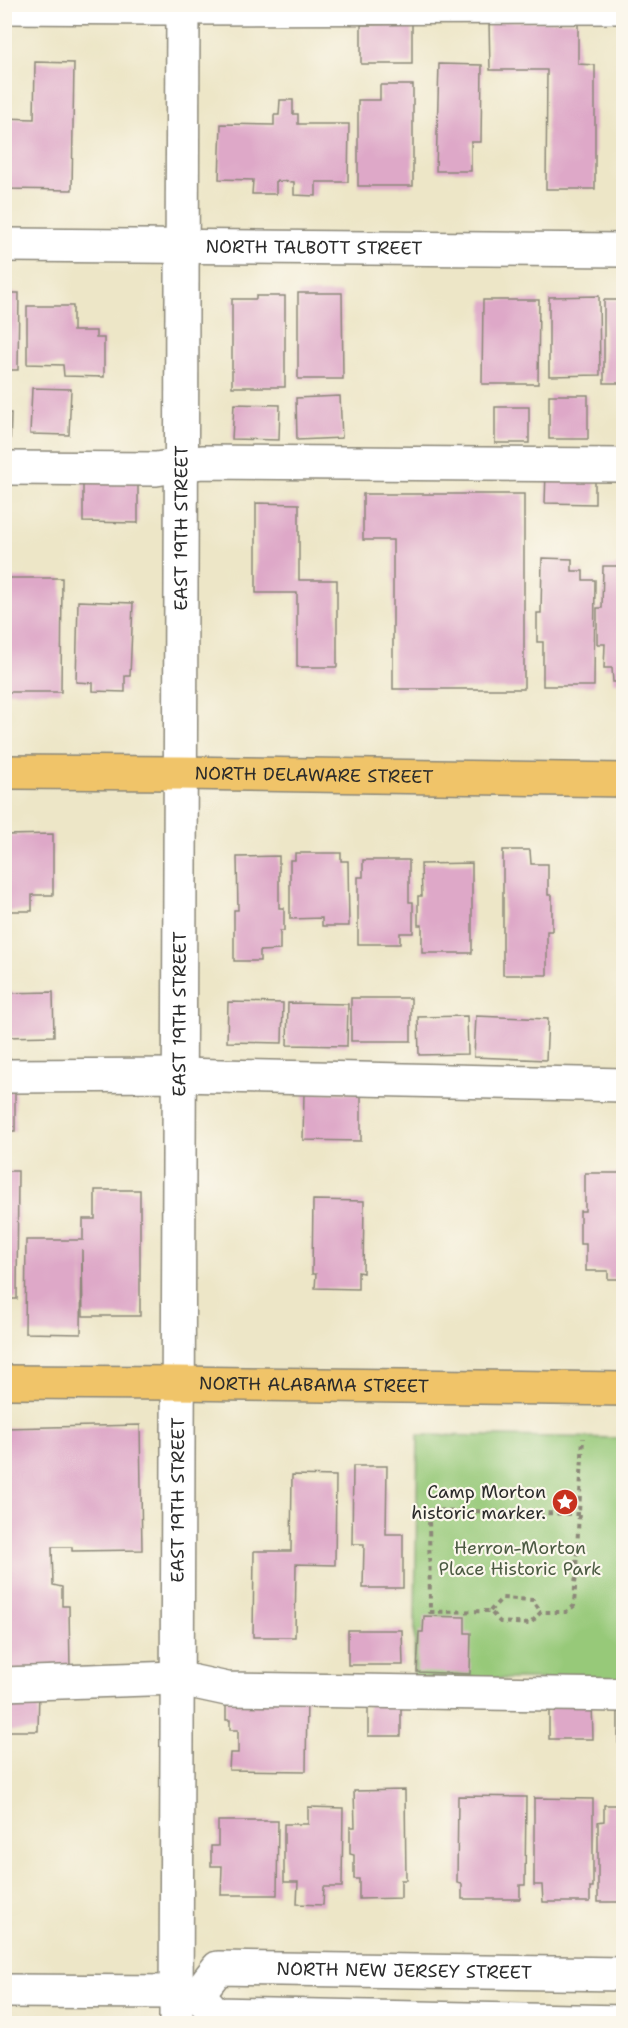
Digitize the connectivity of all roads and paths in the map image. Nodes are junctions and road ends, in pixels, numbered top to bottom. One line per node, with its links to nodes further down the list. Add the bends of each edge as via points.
1 (183, 6): 2 (street); 3 (street); 5 (street, EAST 19TH STREET)
2 (4, 7)
3 (624, 7)
4 (4, 245): 5 (street, NORTH TALBOTT STREET)
5 (182, 246): 6 (street, NORTH TALBOTT STREET); 8 (street, EAST 19TH STREET)
6 (624, 250)
7 (624, 465): 8 (street, via 202,462)
8 (180, 466): 9 (street); 11 (street, EAST 19TH STREET)
9 (4, 468)
10 (4, 772): 11 (main road, NORTH DELAWARE STREET)
11 (181, 773): 12 (main road, NORTH DELAWARE STREET); 13 (street, EAST 19TH STREET)
12 (624, 780)
13 (179, 1074): 14 (street); 15 (street); 17 (street, EAST 19TH STREET)
14 (4, 1076)
15 (624, 1085)
16 (4, 1382): 17 (main road, NORTH ALABAMA STREET)
17 (177, 1383): 18 (main road, NORTH ALABAMA STREET); 23 (street, EAST 19TH STREET)
18 (624, 1389)
19 (583, 1437): 20 (path)
20 (579, 1514): 21 (path, via 429,1510 430,1612); 22 (path, via 574,1605 566,1612)
21 (490, 1611): 22 (path, via 500,1622 530,1624); 22 (path, via 502,1598 532,1600)
22 (541, 1612)
23 (176, 1678): 24 (street); 25 (street, via 227,1689); 28 (street, EAST 19TH STREET)
24 (4, 1684)
25 (624, 1695)
26 (624, 1974): 28 (street, NORTH NEW JERSEY STREET, via 218,1968)
27 (4, 1991): 28 (street)
28 (183, 2003): 29 (street, via 216,2014)
29 (624, 2022)

